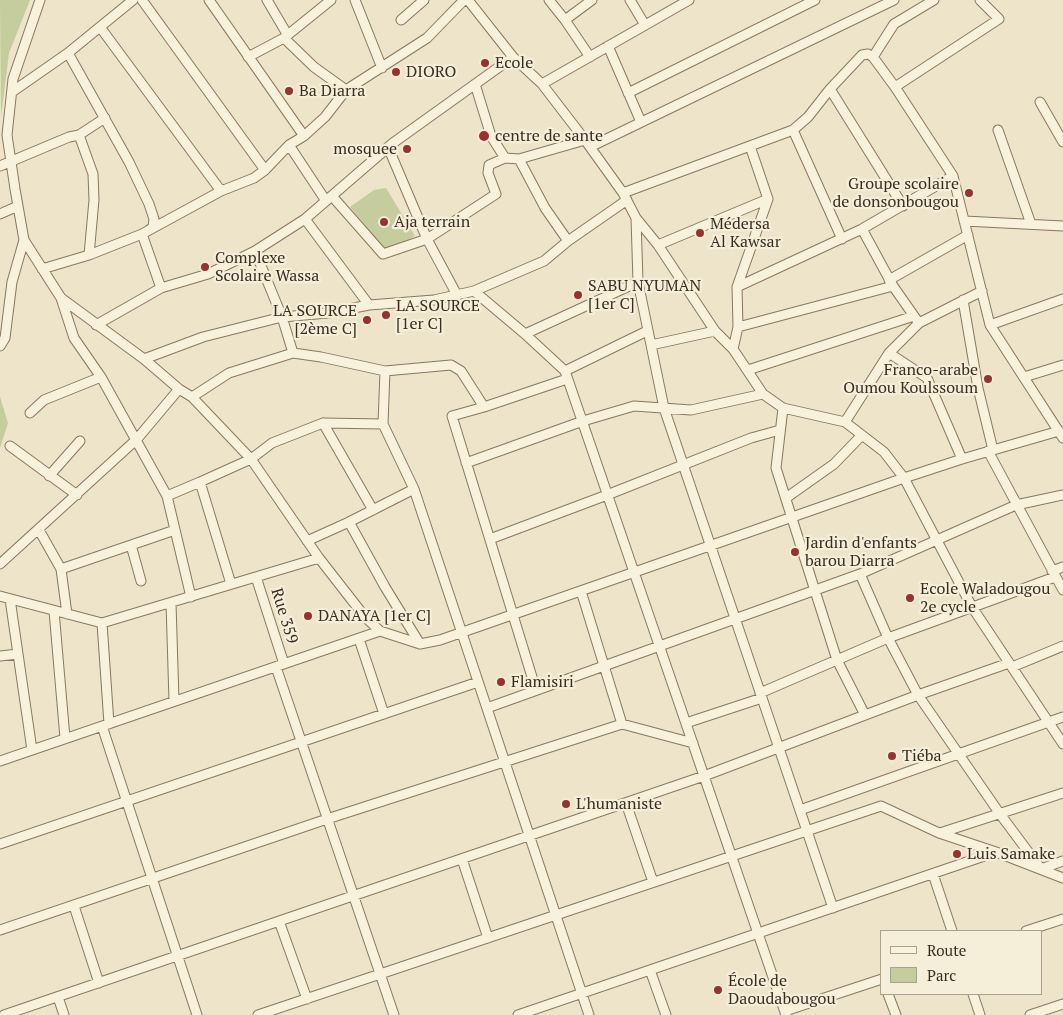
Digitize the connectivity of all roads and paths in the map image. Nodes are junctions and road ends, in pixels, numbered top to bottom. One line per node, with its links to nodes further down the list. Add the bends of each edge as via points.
1 (40, 0): 36 (street, via 13,79)
2 (133, 0): 22 (street)
3 (142, 0): 55 (street)
4 (209, 0): 26 (street)
5 (267, 0): 23 (street)
6 (355, 0): 30 (street)
7 (424, 0): 19 (street)
8 (464, 0): 30 (street, via 427,38)
9 (468, 0): 27 (street)
10 (549, 0): 20 (street)
11 (592, 0): 20 (street)
12 (630, 0): 21 (street)
13 (689, 0): 21 (street)
14 (815, 0): 37 (street)
15 (894, 0): 40 (street)
16 (934, 0): 29 (street, via 894,24)
17 (980, 0): 33 (street, via 999,19)
18 (327, 1): 23 (street)
19 (401, 20)
20 (565, 20): 28 (street)
21 (645, 25): 24 (street)
22 (100, 27): 25 (street); 57 (street)
23 (286, 36): 26 (street); 35 (street, via 314,67)
24 (608, 46): 28 (street); 37 (street)
25 (68, 53): 36 (street); 39 (street)
26 (248, 57): 45 (street)
27 (513, 57): 31 (street); 32 (street)
28 (590, 57): 32 (street)
29 (873, 57): 33 (street); 34 (street, via 862,55)
30 (382, 68): 35 (street)
31 (475, 84): 50 (street); 51 (street, via 491,136)
32 (542, 84): 47 (street)
33 (895, 87): 56 (street)
34 (830, 89): 41 (street); 62 (street)
35 (346, 90): 45 (street, via 325,117)
36 (12, 92): 43 (street)
37 (628, 93): 40 (street)
38 (1040, 102): 46 (street)
39 (105, 118): 44 (street); 70 (street, via 154,219 153,227)
40 (641, 122): 47 (street)
41 (793, 130): 49 (street); 73 (street)
42 (998, 130): 67 (street)
43 (4, 133): 53 (street)
44 (79, 135): 53 (street); 78 (street, via 93,174)
45 (304, 136): 48 (street)
46 (1063, 142)
47 (587, 143): 52 (street); 58 (street)
48 (289, 145): 55 (street); 59 (street)
49 (750, 146): 58 (street); 60 (street)
50 (388, 147): 59 (street); 72 (street)
51 (504, 158): 52 (street); 72 (street, via 489,164 488,173 496,194)
52 (519, 158): 75 (street, via 545,208)
53 (11, 162): 54 (street); 61 (street)
54 (0, 166)
55 (265, 170): 57 (street)
56 (953, 176): 62 (street); 66 (street)
57 (221, 191): 70 (street)
58 (625, 196): 64 (street); 75 (street)
59 (329, 198): 65 (street); 72 (street, via 384,254)
60 (768, 199): 76 (street); 82 (street)
61 (18, 206): 63 (street); 74 (street)
62 (903, 206): 69 (street)
63 (0, 214)
64 (636, 218): 76 (street); 80 (street)
65 (305, 219): 77 (street); 90 (street)
66 (964, 221): 67 (street); 71 (street)
67 (1031, 224): 68 (street)
68 (1063, 226)
69 (862, 229): 73 (street); 81 (street)
70 (142, 234): 78 (street); 83 (street)
71 (968, 235): 81 (street); 85 (street)
72 (427, 239): 86 (street)
73 (842, 239): 82 (street)
74 (24, 240): 79 (street); 100 (street, via 12,282 5,338)
75 (568, 241): 84 (street, via 544,261)
76 (658, 246): 97 (street)
77 (255, 251): 83 (street, via 208,274); 91 (street)
78 (89, 255): 79 (street)
79 (42, 269): 87 (street)
80 (638, 282): 96 (street); 98 (street)
81 (891, 283): 92 (street); 95 (street)
82 (737, 286): 95 (street)
83 (161, 288): 93 (street)
84 (474, 291): 86 (street); 98 (street)
85 (982, 291): 89 (street); 94 (street)
86 (457, 295): 90 (street)
87 (61, 298): 93 (street); 109 (street, via 74,338)
88 (1063, 299): 94 (street)
89 (963, 300): 92 (street); 128 (street)
90 (368, 305): 91 (street)
91 (282, 317): 103 (street); 104 (street, via 202,337)
92 (916, 319): 102 (street); 106 (street)
93 (96, 325): 104 (street)
94 (990, 325): 110 (street)
95 (738, 327): 101 (street)
96 (647, 331): 99 (street); 108 (street)
97 (715, 332): 99 (street); 101 (street)
98 (526, 334): 108 (street)
99 (651, 345): 115 (street)
100 (0, 346)
101 (733, 349): 106 (street)
102 (889, 352): 119 (street); 130 (street, via 927,378)
103 (293, 353): 107 (street); 113 (street, via 229,373)
104 (144, 359): 111 (street)
105 (1063, 365): 110 (street)
106 (748, 370): 112 (street)
107 (385, 371): 114 (street, via 450,365 461,372); 121 (street)
108 (566, 375): 114 (street); 118 (street)
109 (101, 376): 117 (street, via 44,400); 125 (street)
110 (1024, 377): 124 (street)
111 (179, 389): 113 (street); 125 (street)
112 (763, 394): 115 (street, via 691,410); 116 (street)
113 (192, 397): 129 (street)
114 (484, 407): 131 (street, via 452,416)
115 (664, 408): 118 (street, via 634,406); 132 (street)
116 (783, 408): 119 (street); 122 (street)
117 (30, 414)
118 (583, 421): 131 (street); 140 (street)
119 (845, 422): 123 (street)
120 (324, 423): 121 (street); 129 (street, via 272,443); 143 (street)
121 (384, 424): 136 (street)
122 (780, 430): 132 (street); 141 (street, via 776,468)
123 (862, 435): 134 (street, via 884,452); 141 (street, via 834,464)
124 (1061, 435): 128 (street)
125 (137, 439): 137 (street); 139 (street)
126 (80, 441): 133 (street)
127 (10, 446): 133 (street)
128 (990, 451): 130 (street); 142 (street)
129 (251, 459): 135 (street); 149 (street)
130 (962, 459): 134 (street)
131 (466, 463): 148 (street)
132 (683, 465): 140 (street); 152 (street)
133 (49, 476): 137 (street)
134 (904, 478): 144 (street); 150 (street)
135 (200, 482): 139 (street); 162 (street)
136 (414, 489): 143 (street); 177 (street)
137 (77, 495): 146 (street)
138 (1063, 495): 142 (street)
139 (167, 496): 147 (street)
140 (608, 496): 148 (street); 157 (street)
141 (786, 498): 144 (street)
142 (1016, 506): 150 (street); 159 (street)
143 (372, 510): 145 (street)
144 (792, 517): 152 (street); 165 (street)
145 (349, 522): 149 (street); 180 (street)
146 (39, 530): 154 (street); 156 (street)
147 (175, 530): 151 (street); 167 (street)
148 (490, 539): 173 (street)
149 (306, 540): 153 (street)
150 (937, 540): 158 (street); 170 (street)
151 (131, 545): 156 (street); 161 (street)
152 (710, 546): 157 (street); 174 (street)
153 (319, 558): 160 (street); 176 (street, via 365,617)
154 (0, 564)
155 (1063, 567): 159 (street)
156 (61, 569): 172 (street)
157 (634, 572): 164 (street); 181 (street)
158 (860, 574): 165 (street); 178 (street)
159 (1053, 574): 163 (street); 170 (street)
160 (256, 577): 162 (street); 186 (street, Rue 359)
161 (141, 581)
162 (231, 584): 167 (street)
163 (1063, 590)
164 (581, 591): 173 (street); 188 (street)
165 (815, 591): 174 (street); 185 (street)
166 (0, 596): 168 (street)
167 (191, 597): 169 (street)
168 (10, 599): 171 (street); 183 (street)
169 (171, 603): 175 (street); 193 (street)
170 (972, 607): 178 (street); 187 (street)
171 (54, 611): 172 (street); 202 (street)
172 (67, 614): 175 (street)
173 (513, 615): 177 (street); 190 (street)
174 (735, 619): 181 (street); 191 (street)
175 (102, 622): 201 (street)
176 (380, 631): 179 (street); 180 (street)
177 (462, 633): 180 (street); 189 (street)
178 (888, 638): 185 (street); 192 (street)
179 (358, 639): 186 (street); 195 (street)
180 (420, 644)
181 (659, 646): 188 (street); 199 (street)
182 (1063, 646): 187 (street)
183 (18, 654): 184 (street); 207 (street)
184 (0, 656)
185 (837, 660): 191 (street); 196 (street)
186 (280, 665): 193 (street); 203 (street, Rue 359)
187 (1010, 665): 192 (street); 198 (street)
188 (604, 666): 190 (street); 200 (street)
189 (478, 682): 194 (street); 195 (street)
190 (536, 690): 194 (street)
191 (761, 695): 199 (street); 206 (street)
192 (918, 695): 196 (street); 208 (street)
193 (174, 701): 201 (street)
194 (487, 708): 210 (street)
195 (384, 714): 203 (street)
196 (865, 716): 206 (street)
197 (1063, 717): 198 (street)
198 (1049, 722): 205 (street); 208 (street)
199 (686, 723): 204 (street)
200 (622, 724): 204 (street); 210 (street)
201 (105, 725): 202 (street); 213 (street)
202 (65, 738): 207 (street)
203 (301, 742): 213 (street); 217 (street, Rue 359)
204 (693, 743): 211 (street)
205 (1063, 744)
206 (779, 748): 211 (street); 215 (street)
207 (32, 750): 209 (street)
208 (960, 754): 215 (street); 216 (street)
209 (0, 761)
210 (504, 761): 217 (street); 220 (street)
211 (704, 776): 214 (street); 223 (street)
212 (1063, 793): 216 (street)
213 (126, 801): 221 (street); 229 (street)
214 (626, 803): 220 (street); 230 (street)
215 (800, 810): 218 (street)
216 (1000, 814): 219 (street); 226 (street)
217 (327, 819): 229 (street); 231 (street, Rue 359)
218 (806, 831): 219 (street, via 881,806); 223 (street); 233 (street)
219 (939, 833): 222 (street)
220 (529, 836): 224 (street); 234 (street)
221 (0, 844)
222 (996, 852): 226 (street); 227 (street)
223 (732, 856): 230 (street); 240 (street)
224 (462, 859): 231 (street); 241 (street)
225 (1063, 861): 226 (street)
226 (1041, 869): 228 (street)
227 (933, 874): 233 (street); 238 (street)
228 (1063, 878)
229 (152, 880): 232 (street); 242 (street)
230 (654, 882): 234 (street)
231 (353, 896): 236 (street); 244 (street, Rue 359)
232 (74, 906): 237 (street); 246 (street)
233 (832, 908): 240 (street)
234 (556, 915): 241 (street); 247 (street)
235 (1063, 919): 239 (street)
236 (279, 921): 242 (street); 251 (street)
237 (0, 930)
238 (952, 930)
239 (1029, 930)
240 (758, 933): 243 (street); 253 (street)
241 (488, 938): 244 (street)
242 (177, 956): 246 (street); 256 (street)
243 (650, 970): 247 (street); 261 (street)
244 (380, 974): 251 (street); 258 (street, Rue 359)
245 (880, 980): 253 (street)
246 (99, 983): 250 (street)
247 (582, 993): 259 (street); 260 (street)
248 (888, 995): 262 (street)
249 (973, 995): 263 (street)
250 (58, 996): 254 (street); 255 (street)
251 (306, 999): 257 (street)
252 (1063, 1004): 264 (street)
253 (785, 1013)
254 (4, 1015)
255 (64, 1015)
256 (197, 1015)
257 (258, 1015)
258 (394, 1015)
259 (518, 1015)
260 (589, 1015)
261 (666, 1015)
262 (896, 1015)
263 (980, 1015)
264 (1030, 1015)

